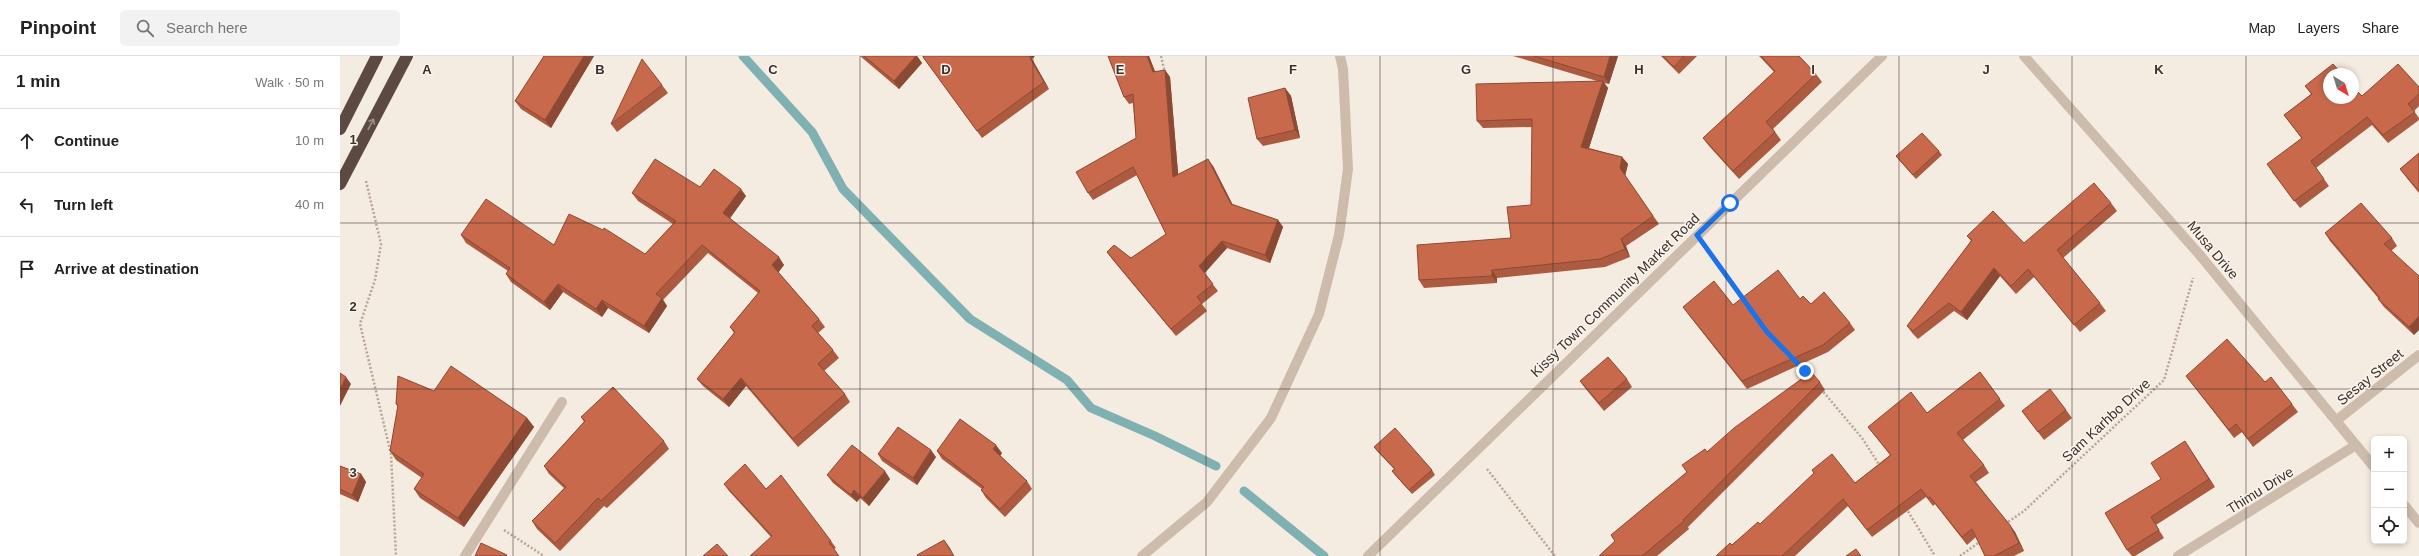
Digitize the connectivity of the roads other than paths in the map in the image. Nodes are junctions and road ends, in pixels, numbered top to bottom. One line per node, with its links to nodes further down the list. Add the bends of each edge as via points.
1 (377, 56): 6 (highway)
2 (407, 56): 7 (highway, one-way to 2)
3 (1340, 56): 16 (street, via 1348,169 1339,235 1319,314 1271,418 1207,502)
4 (1882, 56): 17 (street, Kissy Town Community Market Road)
5 (2024, 56): 10 (street, Musa Drive, via 2199,254)
6 (340, 129)
7 (340, 184)
8 (2419, 355): 10 (street, Sesay Street)
9 (562, 402): 15 (street)
10 (2337, 420): 11 (street, Musa Drive)
11 (2356, 445): 12 (street, Musa Drive); 18 (street, Thimu Drive)
12 (2371, 463)
13 (2406, 508): 14 (street)
14 (2419, 523)
15 (465, 556)
16 (1142, 556)
17 (1368, 556)
18 (2178, 556)

